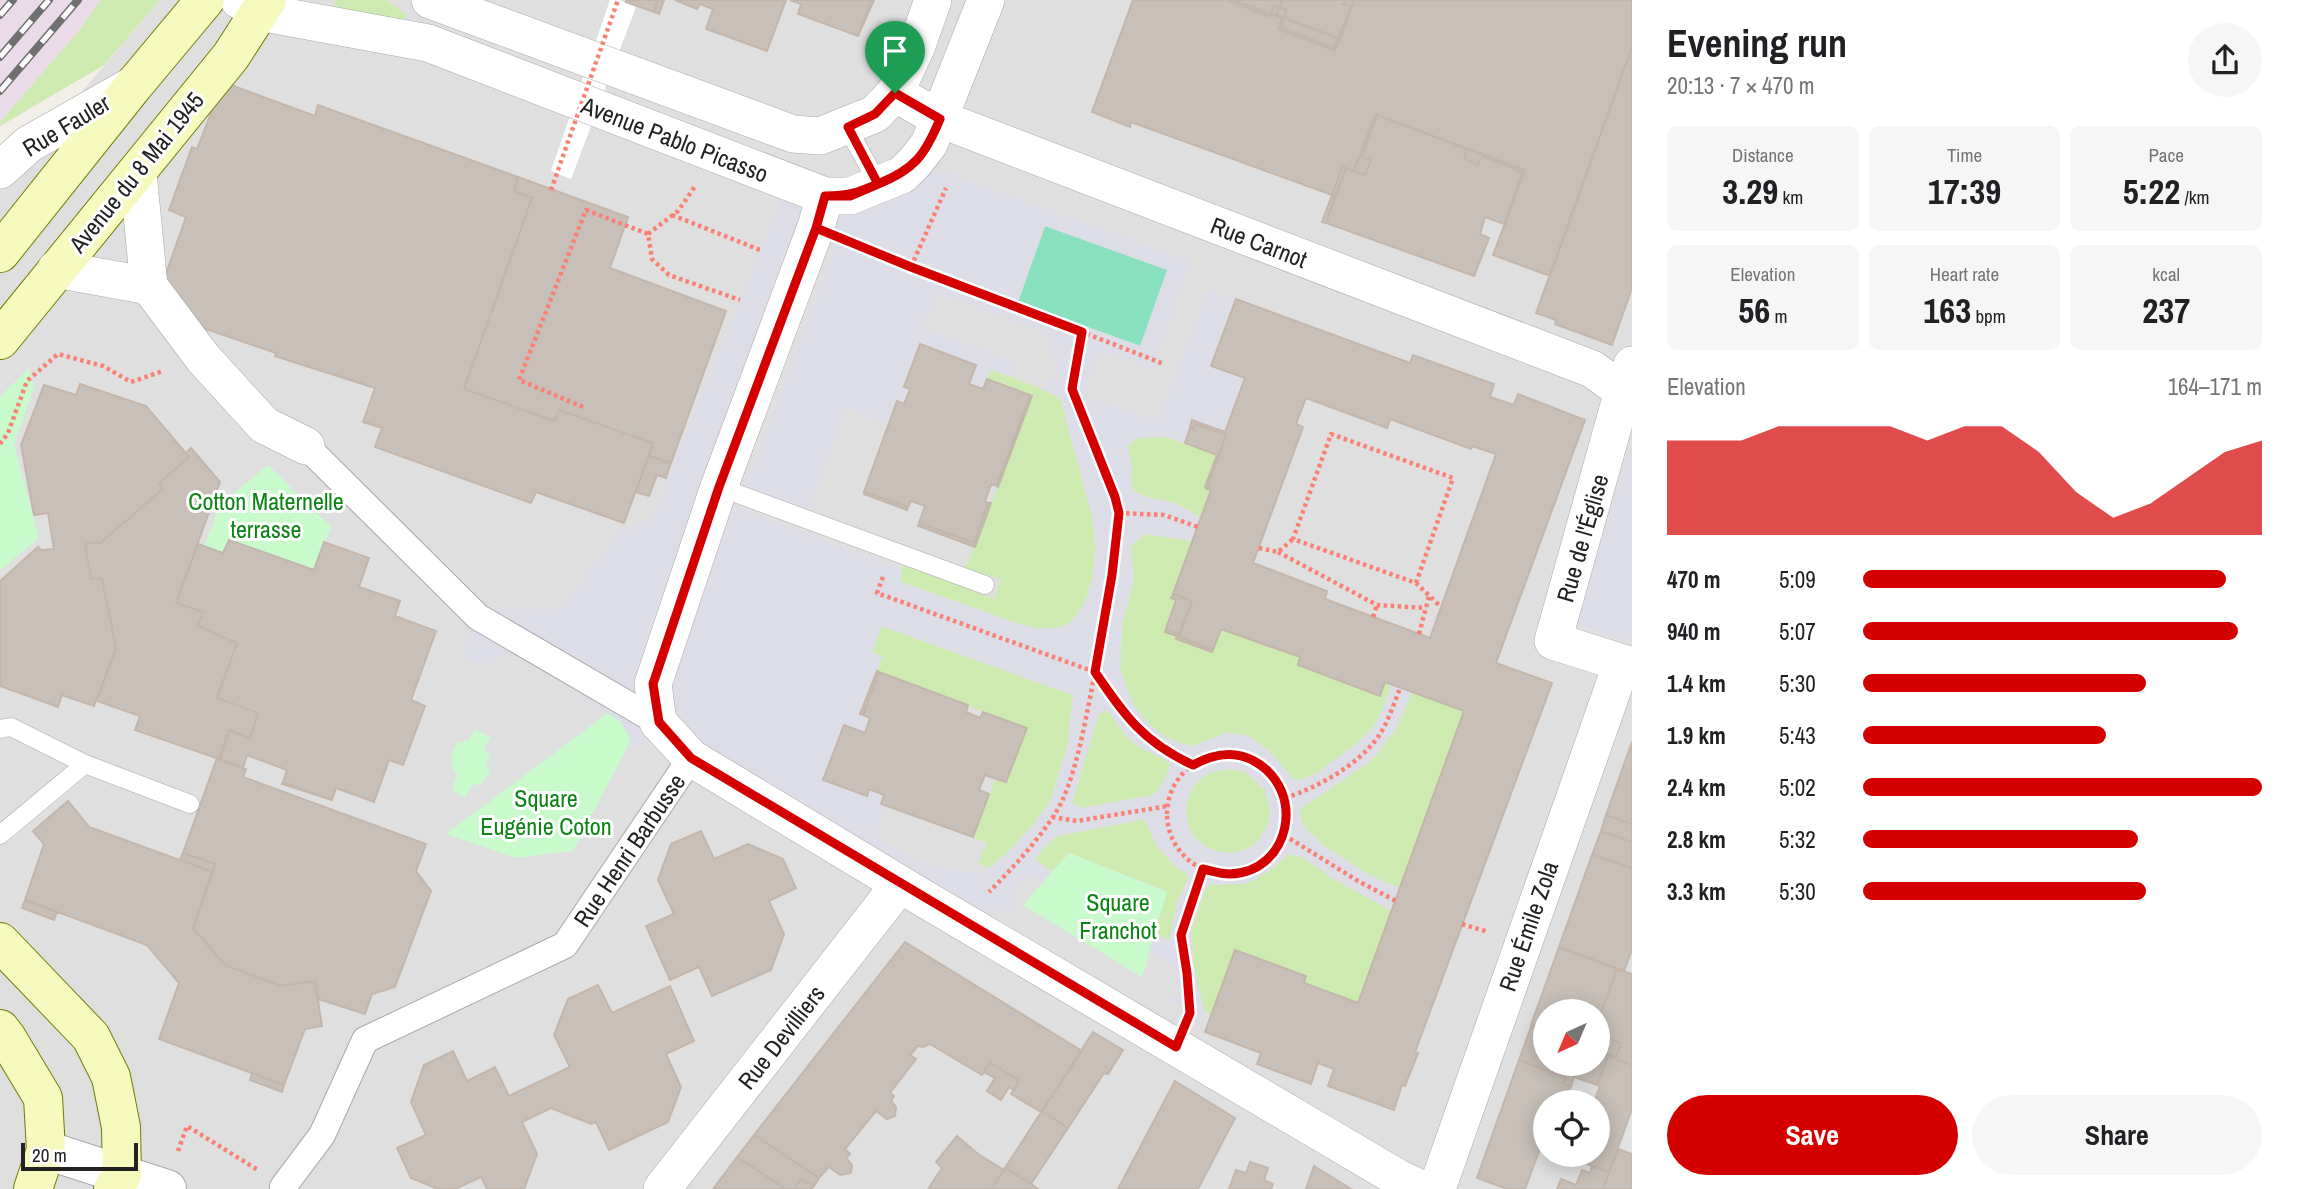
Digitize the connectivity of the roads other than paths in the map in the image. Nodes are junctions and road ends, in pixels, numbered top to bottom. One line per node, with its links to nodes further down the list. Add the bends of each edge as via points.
1 (205, 0): 6 (main road)
2 (430, 0): 9 (street, Avenue Pablo Picasso, via 793,134 820,136)
3 (933, 0): 7 (street, Avenue Pablo Picasso)
4 (986, 0): 8 (street, Avenue Pablo Picasso)
5 (255, 4): 11 (main road, Avenue du 8 Mai 1945, via 231,56); 13 (street, Avenue Pablo Picasso, via 428,43)
6 (134, 85): 10 (street, Rue Fauler, via 29,144); 14 (main road)
7 (895, 93): 8 (street, Rue Carnot); 9 (street, Avenue Pablo Picasso, via 875,114)
8 (940, 119): 12 (street, Avenue Pablo Picasso, via 915,162 902,175); 18 (street, Rue Carnot, via 1592,369)
9 (848, 127): 12 (lane)
10 (0, 170)
11 (138, 173): 15 (main road, Avenue du 8 Mai 1945); 16 (street)
12 (878, 184): 13 (street, Avenue Pablo Picasso)
13 (820, 212): 20 (street)
14 (0, 253)
15 (56, 269): 16 (street); 17 (main road, Avenue du 8 Mai 1945)
16 (149, 286): 19 (street, via 202,358 264,425)
17 (0, 340)
18 (1628, 378): 22 (street, Rue de l'Église, via 1553,641)
19 (306, 446): 23 (street, via 478,617)
20 (719, 487): 21 (lane); 23 (street, via 653,684)
21 (985, 584)
22 (1627, 665): 39 (street, Rue Émile Zola)
23 (659, 722): 25 (street, Rue Henri Barbusse)
24 (0, 729): 26 (lane, via 11,727)
25 (691, 758): 29 (street); 34 (street, Rue Henri Barbusse, via 565,945 365,1040 322,1135)
26 (85, 764): 27 (lane); 28 (lane)
27 (190, 804)
28 (0, 835)
29 (900, 884): 37 (street, Rue Devilliers); 38 (street)
30 (0, 942): 33 (main road, via 91,1037 111,1077 121,1127)
31 (2, 1033): 32 (main road, via 43,1098)
32 (46, 1150): 33 (street); 35 (main road)
33 (118, 1182): 36 (street)
34 (284, 1187)
35 (33, 1189)
36 (166, 1189)
37 (662, 1189)
38 (1421, 1189)
39 (1437, 1189)

